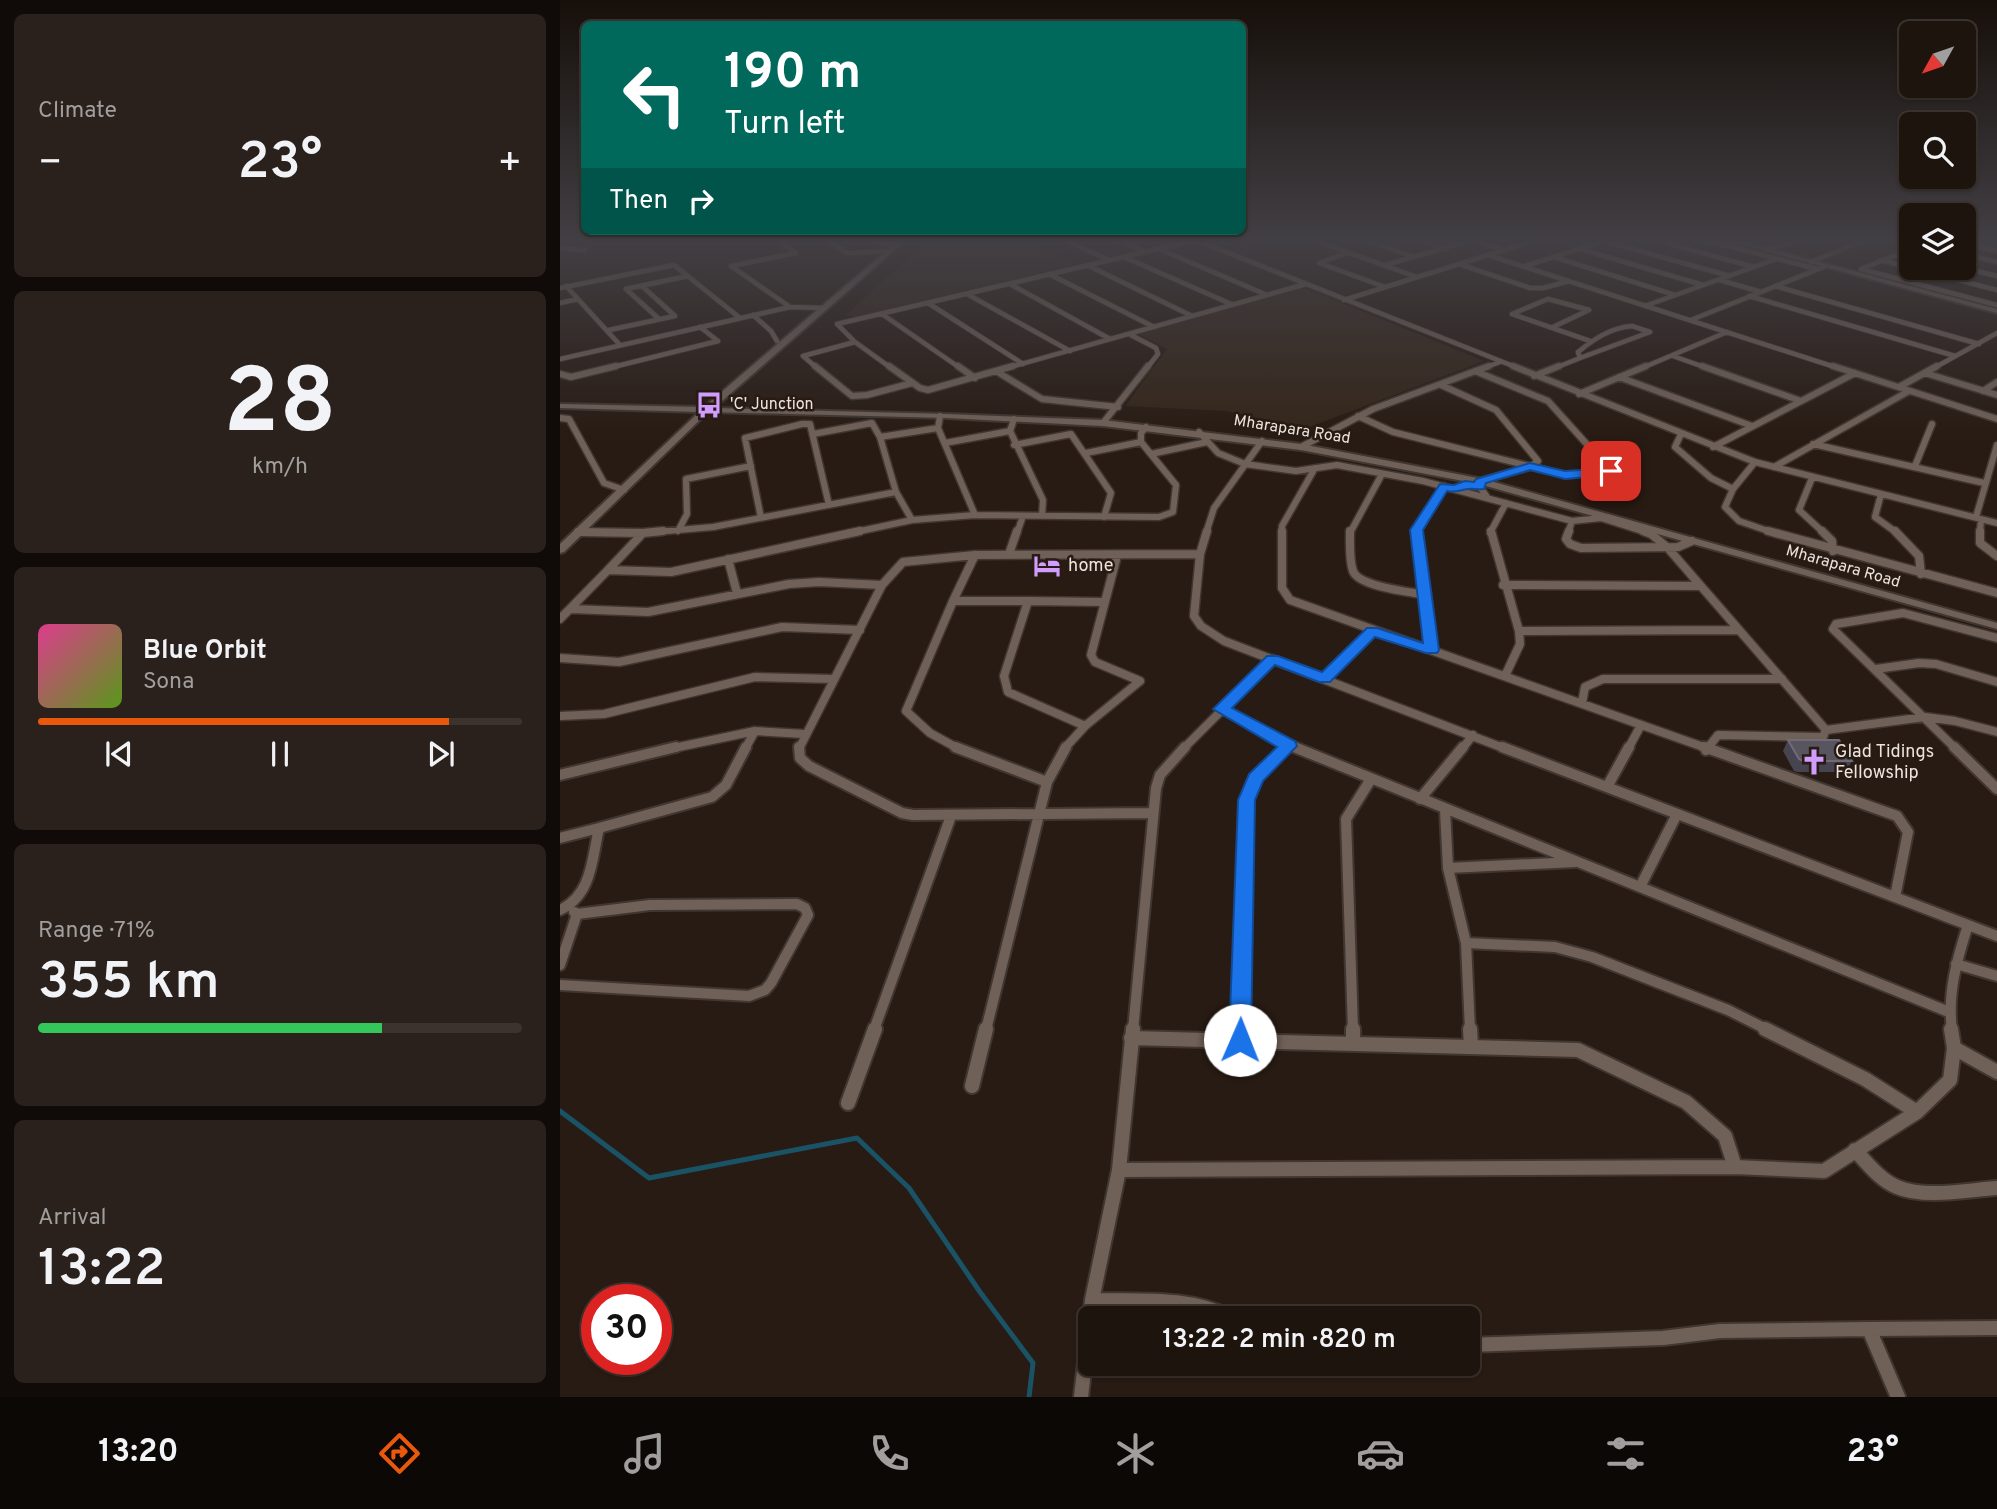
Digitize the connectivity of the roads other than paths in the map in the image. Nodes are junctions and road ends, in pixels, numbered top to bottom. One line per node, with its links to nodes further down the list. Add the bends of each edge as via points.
1 (585, 305): 36 (street)
2 (644, 305): 30 (street)
3 (663, 305): 30 (street, via 675,316)
4 (724, 305): 29 (street)
5 (787, 305): 22 (street)
6 (827, 305): 23 (main road)
7 (919, 305): 26 (street)
8 (931, 305): 52 (street)
9 (987, 305): 46 (street)
10 (1049, 305): 40 (street)
11 (1111, 305): 34 (street)
12 (1170, 305): 28 (street)
13 (1227, 305): 28 (street)
14 (1357, 305): 51 (street)
15 (1533, 305): 35 (street, via 1512,314)
16 (1571, 305): 35 (street, via 1589,310)
17 (1726, 305): 31 (street)
18 (1781, 305): 32 (street)
19 (1842, 305): 25 (street)
20 (1978, 305): 24 (main road)
21 (1645, 306): 31 (street)
22 (790, 307): 23 (street); 27 (street)
23 (824, 308): 72 (main road)
24 (1997, 310)
25 (1869, 313): 32 (street); 44 (street)
26 (882, 314): 43 (street, via 837,324); 60 (street)
27 (753, 315): 29 (street); 41 (street)
28 (1192, 316): 34 (street)
29 (740, 318): 33 (street)
30 (659, 319): 36 (street)
31 (1690, 320): 37 (street)
32 (1845, 324): 48 (street)
33 (700, 327): 45 (street); 57 (street, via 718,341 578,376)
34 (1154, 327): 38 (street)
35 (1553, 327): 42 (street)
36 (609, 330): 45 (street)
37 (1727, 332): 47 (street); 55 (street)
38 (1129, 334): 40 (street); 71 (street, via 1156,348 1158,354)
39 (1996, 334): 44 (street)
40 (1110, 339): 46 (street)
41 (777, 341)
42 (1590, 341): 49 (street, via 1578,352); 49 (street, via 1630,325 1650,332)
43 (855, 342): 62 (street); 62 (street, via 803,356 852,396)
44 (1979, 344): 48 (street)
45 (620, 345): 50 (street)
46 (1070, 351): 52 (street)
47 (1672, 356): 59 (street); 69 (street)
48 (1955, 356): 56 (street)
49 (1580, 358): 58 (street)
50 (560, 359)
51 (1500, 362): 53 (street); 58 (street)
52 (1023, 364): 54 (street)
53 (1475, 371): 63 (street); 103 (street, via 1548,401 1611,471 1565,475)
54 (996, 372): 60 (street); 71 (street, via 1042,399)
55 (1855, 373): 64 (street); 69 (street)
56 (1925, 373): 64 (street); 66 (street)
57 (560, 374)
58 (1534, 376): 67 (street)
59 (1619, 377): 67 (street); 80 (street)
60 (975, 378): 62 (street, via 928,390)
61 (1997, 382): 66 (street)
62 (912, 383)
63 (1441, 385): 74 (street); 103 (street, via 1496,410 1538,461)
64 (1899, 387): 65 (street)
65 (1909, 391): 77 (street); 92 (street)
66 (1983, 391): 68 (street)
67 (1579, 394): 86 (street)
68 (1997, 395)
69 (1801, 401): 80 (street)
70 (560, 407): 72 (main road, Mharapara Road)
71 (1118, 407): 78 (street)
72 (706, 410): 73 (main road, Mharapara Road); 113 (main road)
73 (940, 416): 76 (main road, Mharapara Road); 82 (street)
74 (1358, 416): 95 (street); 103 (street, via 1393,432)
75 (560, 418): 113 (street, via 569,419 604,483)
76 (1014, 419): 78 (main road, Mharapara Road); 83 (street)
77 (1997, 419)
78 (1103, 424): 81 (main road, Mharapara Road)
79 (1932, 424): 102 (street)
80 (1752, 426): 96 (street)
81 (1146, 427): 84 (main road, Mharapara Road); 89 (street, via 1140,433)
82 (938, 428): 87 (street); 91 (street)
83 (1010, 431): 91 (street); 93 (street)
84 (1199, 432): 88 (main road, Mharapara Road); 90 (street)
85 (813, 434): 87 (street, via 872,423); 101 (street, via 807,424 748,435 744,438); 119 (street)
86 (1681, 434): 96 (street); 112 (street, via 1675,447 1711,478)
87 (880, 437): 114 (street)
88 (1262, 441): 95 (main road, Mharapara Road); 100 (street)
89 (1141, 442): 97 (street); 98 (street)
90 (1207, 442): 98 (street); 100 (street, via 1218,453)
91 (945, 443): 121 (street)
92 (1813, 444): 102 (street); 104 (street)
93 (1014, 445): 97 (street, via 1071,435); 123 (street, via 1043,500)
94 (1997, 445): 108 (street)
95 (1301, 447): 109 (main road, Mharapara Road)
96 (1713, 447): 99 (street)
97 (1086, 453): 124 (street, via 1111,494)
98 (1152, 454): 124 (street, via 1176,485 1173,512 1159,517)
99 (1755, 462): 104 (street); 112 (street)
100 (1245, 464): 105 (street, via 1296,471); 138 (street, via 1214,509)
101 (751, 466): 125 (street); 130 (street, via 686,479 687,514)
102 (1915, 466): 108 (street)
103 (1530, 467): 109 (street)
104 (1774, 467): 107 (street)
105 (1315, 468): 106 (street, via 1337,466); 160 (street, via 1282,526 1282,588 1290,600)
106 (1382, 474): 110 (street); 150 (street, via 1350,532 1353,572 1382,587)
107 (1812, 478): 115 (street); 136 (street, via 1798,510 1832,541)
108 (1984, 483): 126 (street)
109 (1480, 484): 111 (street); 116 (main road, Mharapara Road); 117 (street)
110 (1444, 486): 111 (street); 150 (street, via 1417,530)
111 (1456, 489): 117 (street)
112 (1733, 489): 136 (street, via 1726,507 1739,520)
113 (624, 490): 131 (main road)
114 (896, 492): 119 (street); 127 (street)
115 (1881, 494): 126 (street); 144 (street, via 1875,517 1918,552 1923,562)
116 (1532, 496): 120 (street); 133 (main road, Mharapara Road)
117 (1487, 497): 118 (street)
118 (1506, 503): 120 (street); 146 (street, via 1490,534)
119 (829, 505): 125 (street)
120 (1517, 506): 128 (street)
121 (975, 515): 122 (street); 127 (street)
122 (1023, 516): 123 (street); 137 (street)
123 (1042, 516): 124 (street)
124 (1104, 517)
125 (761, 518): 130 (street)
126 (1978, 518): 129 (street); 141 (street, via 1980,543)
127 (912, 520): 142 (street)
128 (1572, 521): 134 (street, via 1601,518 1651,534); 134 (street, via 1566,539 1581,548)
129 (1997, 523)
130 (678, 531): 132 (street)
131 (578, 532): 132 (street); 135 (main road)
132 (643, 533): 143 (street)
133 (1692, 541): 134 (street); 156 (main road, Mharapara Road)
134 (1667, 547): 147 (street)
135 (560, 550)
136 (1833, 551): 144 (street)
137 (1009, 554): 139 (street); 140 (street)
138 (1200, 554): 140 (street); 164 (street, via 1194,616 1224,641)
139 (975, 555): 145 (street, via 903,562); 151 (street)
140 (1117, 556): 153 (street)
141 (1997, 556)
142 (728, 559): 143 (street, via 671,572); 148 (street)
143 (608, 570): 154 (street)
144 (1921, 574): 149 (street)
145 (883, 585): 148 (street, via 799,583); 157 (street)
146 (1503, 585): 147 (street); 159 (street)
147 (1699, 586): 158 (street)
148 (737, 593): 154 (street, via 648,611)
149 (1997, 593)
150 (1427, 595): 162 (street)
151 (953, 601): 152 (street); 186 (street, via 906,711 912,723 981,759)
152 (1028, 601): 153 (street); 176 (street, via 1004,676 1008,692)
153 (1104, 602): 176 (street, via 1091,655 1095,662 1140,681)
154 (571, 609): 155 (street)
155 (560, 619)
156 (1997, 626)
157 (860, 630): 163 (street, via 782,627 619,662); 167 (street)
158 (1738, 630): 159 (street); 169 (street)
159 (1519, 631): 166 (street, via 1520,644)
160 (1372, 632): 162 (street); 168 (street)
161 (1997, 638): 165 (street, via 1903,613 1836,624 1833,629)
162 (1432, 650): 166 (street)
163 (560, 658)
164 (1273, 659): 168 (street); 172 (street)
165 (1877, 669): 170 (street, via 1936,664); 174 (street)
166 (1504, 676): 171 (street)
167 (834, 679): 173 (street, via 755,677 604,714); 180 (street)
168 (1324, 679): 181 (street)
169 (1782, 679): 171 (street, via 1603,679 1585,687); 177 (street)
170 (1997, 682)
171 (1582, 703): 175 (street)
172 (1221, 709): 182 (street); 191 (street, via 1160,775)
173 (560, 716)
174 (1925, 717): 177 (street); 179 (street); 188 (street)
175 (1641, 725): 183 (street); 187 (street)
176 (1085, 726): 186 (street, via 1061,752)
177 (1826, 730): 183 (street, via 1823,737 1718,735)
178 (755, 731): 180 (street); 184 (street); 195 (street, via 726,785 712,797)
179 (1997, 732)
180 (804, 734): 194 (street, via 800,758 810,766 902,813)
181 (1473, 735): 187 (street); 189 (street)
182 (1289, 746): 185 (street); 211 (street, via 1255,778 1247,800)
183 (1706, 750): 200 (street, via 1897,816 1908,832)
184 (560, 775)
185 (1371, 779): 189 (street); 212 (street, via 1346,819)
186 (1048, 782): 193 (street)
187 (1607, 787): 192 (street)
188 (1997, 789)
189 (1420, 799): 190 (street)
190 (1445, 810): 197 (street); 198 (street)
191 (1152, 813): 193 (street); 210 (street)
192 (1678, 814): 199 (street); 200 (street)
193 (1041, 815): 194 (street); 216 (street)
194 (951, 816): 217 (street)
195 (599, 828): 196 (street); 201 (street, via 584,892)
196 (560, 838)
197 (1581, 861): 198 (street); 199 (street)
198 (1448, 868): 204 (street)
199 (1640, 887): 209 (street)
200 (1895, 897): 202 (street)
201 (569, 911): 206 (street); 208 (street, via 650,905 797,904 808,915 771,983 757,995)
202 (1968, 925): 203 (street); 205 (street)
203 (1997, 936)
204 (1466, 943): 213 (street); 218 (street, via 1555,947 1592,957 1728,1010 1865,1079)
205 (1956, 964): 207 (street); 209 (street)
206 (560, 965)
207 (1997, 976)
208 (560, 985)
209 (1949, 1012): 214 (street)
210 (1131, 1038): 211 (street); 221 (street)
211 (1240, 1040): 212 (street)
212 (1353, 1041): 213 (street)
213 (1471, 1046): 220 (street, via 1578,1050 1686,1102 1725,1136)
214 (1954, 1048): 215 (street); 218 (street, via 1950,1080)
215 (1997, 1072)
216 (972, 1086)
217 (848, 1103)
218 (1917, 1112): 219 (street)
219 (1856, 1150): 220 (street, via 1824,1171); 222 (street, via 1898,1188)
220 (1735, 1167): 221 (street)
221 (1119, 1170): 223 (street)
222 (1997, 1188)
223 (1092, 1300): 224 (street); 228 (street)
224 (1191, 1306)
225 (1997, 1328): 226 (street)
226 (1869, 1329): 227 (street, via 1720,1331 1662,1338); 229 (street)
227 (1480, 1345)
228 (1081, 1397)
229 (1898, 1397)

